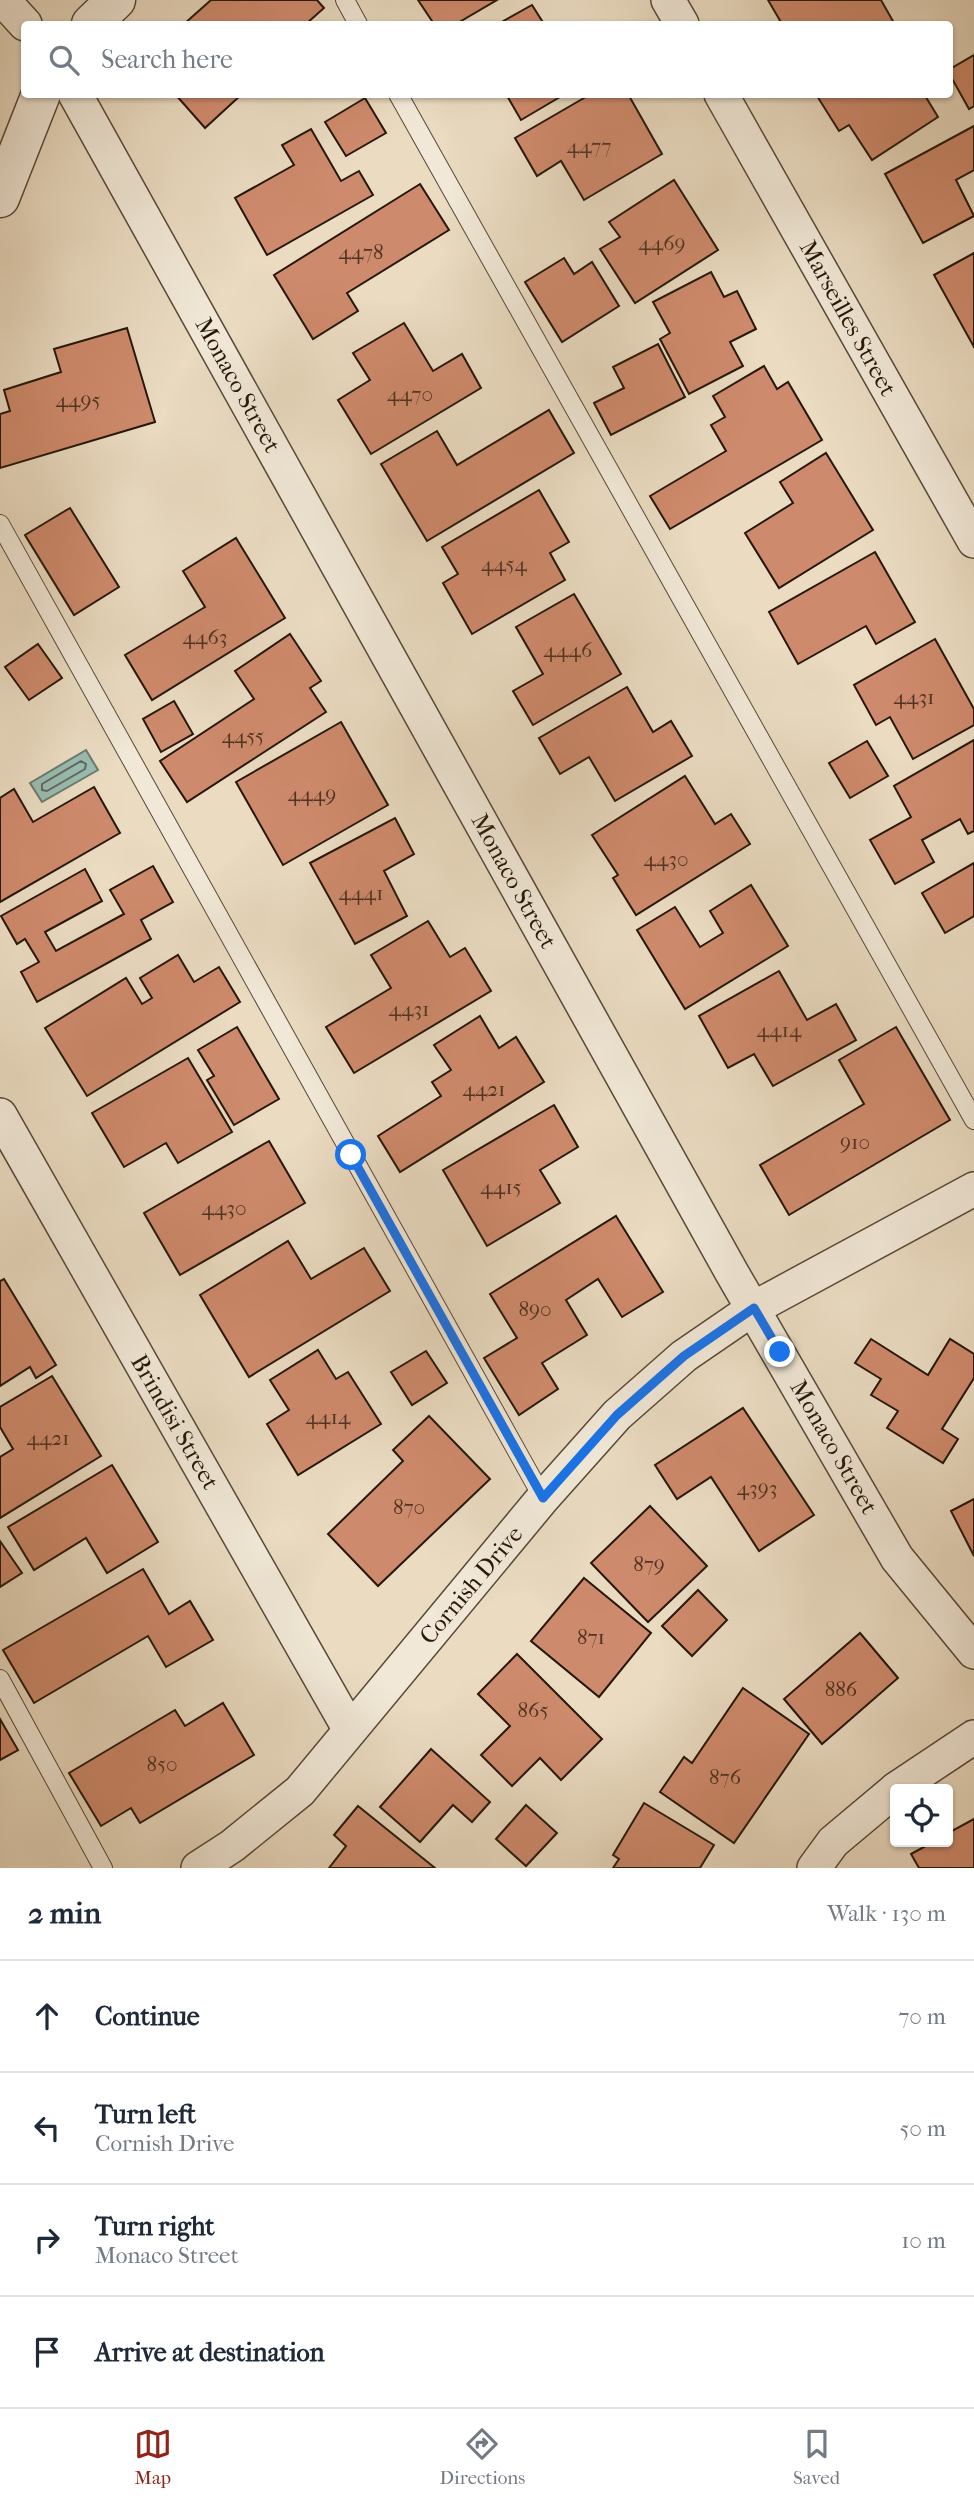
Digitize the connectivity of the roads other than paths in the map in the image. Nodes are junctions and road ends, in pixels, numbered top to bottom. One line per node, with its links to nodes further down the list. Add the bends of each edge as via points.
1 (3, 0): 5 (street)
2 (116, 0): 6 (street)
3 (345, 0): 7 (lane)
4 (668, 0): 8 (street)
5 (23, 21)
6 (94, 21)
7 (357, 21)
8 (680, 21)
9 (39, 98): 13 (street)
10 (77, 98): 19 (street, Monaco Street)
11 (400, 98): 17 (lane)
12 (723, 98): 15 (street, Marseilles Street)
13 (0, 198)
14 (0, 524): 20 (lane)
15 (974, 541)
16 (0, 1115): 23 (street, Brindisi Street)
17 (974, 1120)
18 (974, 1189): 19 (street, Cornish Drive)
19 (754, 1308): 20 (street, Cornish Drive, via 684,1356 626,1407); 21 (street, Monaco Street, via 897,1558)
20 (543, 1498): 23 (street, Cornish Drive)
21 (974, 1652)
22 (0, 1679): 27 (lane)
23 (350, 1730): 28 (street, Cornish Drive, via 300,1791)
24 (974, 1737): 25 (street)
25 (905, 1784)
26 (890, 1795): 29 (street, via 833,1842)
27 (103, 1868)
28 (198, 1868)
29 (814, 1868)

